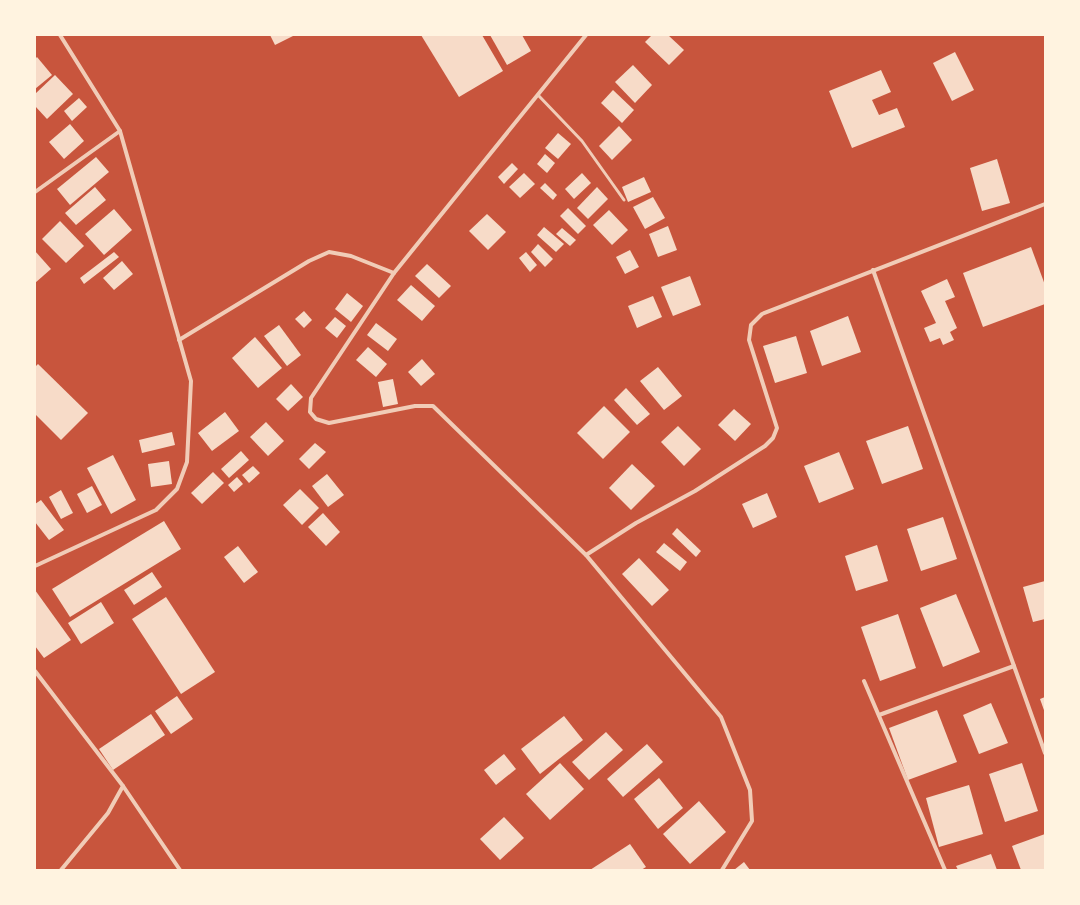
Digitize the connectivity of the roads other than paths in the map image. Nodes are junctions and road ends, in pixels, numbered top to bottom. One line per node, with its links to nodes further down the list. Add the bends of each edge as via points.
1 (60, 35): 4 (street)
2 (586, 35): 3 (street)
3 (538, 95): 6 (lane, via 582,141); 9 (street)
4 (120, 131): 5 (street); 10 (street)
5 (35, 192)
6 (624, 200)
7 (1045, 204): 8 (street)
8 (873, 270): 11 (street, via 762,314 751,325 749,340 777,428 773,438 765,446 695,491 636,523); 13 (street)
9 (394, 273): 10 (street, via 351,256 329,252); 11 (street, via 311,398 310,412 316,419 329,423 415,406 433,406)
10 (179, 340): 12 (street, via 191,380 186,462 177,489 156,510)
11 (586, 555): 21 (street, via 721,717 750,790 752,821)
12 (35, 566)
13 (1014, 666): 16 (street); 17 (street)
14 (35, 671): 18 (street)
15 (864, 681): 16 (street)
16 (878, 715): 22 (street)
17 (1045, 753)
18 (123, 786): 19 (street, via 108,813); 20 (street)
19 (61, 870)
20 (180, 870)
21 (722, 870)
22 (945, 870)

